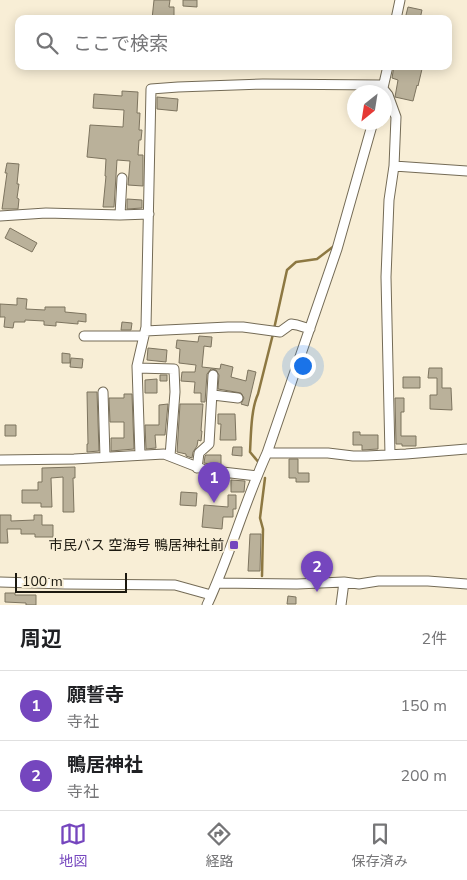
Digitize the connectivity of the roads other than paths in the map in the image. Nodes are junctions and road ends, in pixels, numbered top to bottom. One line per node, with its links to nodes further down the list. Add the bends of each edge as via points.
1 (400, 0): 2 (street)
2 (397, 15)
3 (387, 70): 4 (street)
4 (383, 85)
5 (347, 88): 11 (street, via 263,84 151,89)
6 (392, 106): 8 (street, via 396,117)
7 (371, 130): 14 (street)
8 (394, 166): 9 (street); 25 (street, via 389,200 386,277)
9 (467, 171)
10 (122, 178): 12 (street)
11 (149, 214): 12 (street); 15 (street)
12 (120, 215): 13 (street)
13 (0, 216)
14 (310, 329): 15 (street, via 291,324 280,332 228,327); 23 (street)
15 (144, 334): 16 (street); 17 (street)
16 (84, 336)
17 (137, 368): 24 (street); 26 (street, via 174,369)
18 (213, 376): 20 (street)
19 (103, 392): 27 (street)
20 (213, 395): 21 (street); 29 (street, via 209,444 199,453)
21 (238, 398)
22 (467, 449): 25 (street)
23 (267, 453): 25 (street); 30 (street)
24 (140, 455): 26 (street); 27 (street)
25 (390, 455)
26 (170, 456): 29 (street)
27 (105, 457): 28 (street)
28 (0, 460)
29 (197, 468): 30 (street)
30 (257, 476): 33 (street)
31 (0, 582): 35 (street, via 175,586)
32 (344, 582): 33 (street); 34 (street); 37 (street)
33 (217, 583): 35 (street)
34 (467, 584)
35 (211, 595): 36 (street)
36 (206, 605)
37 (341, 605)

